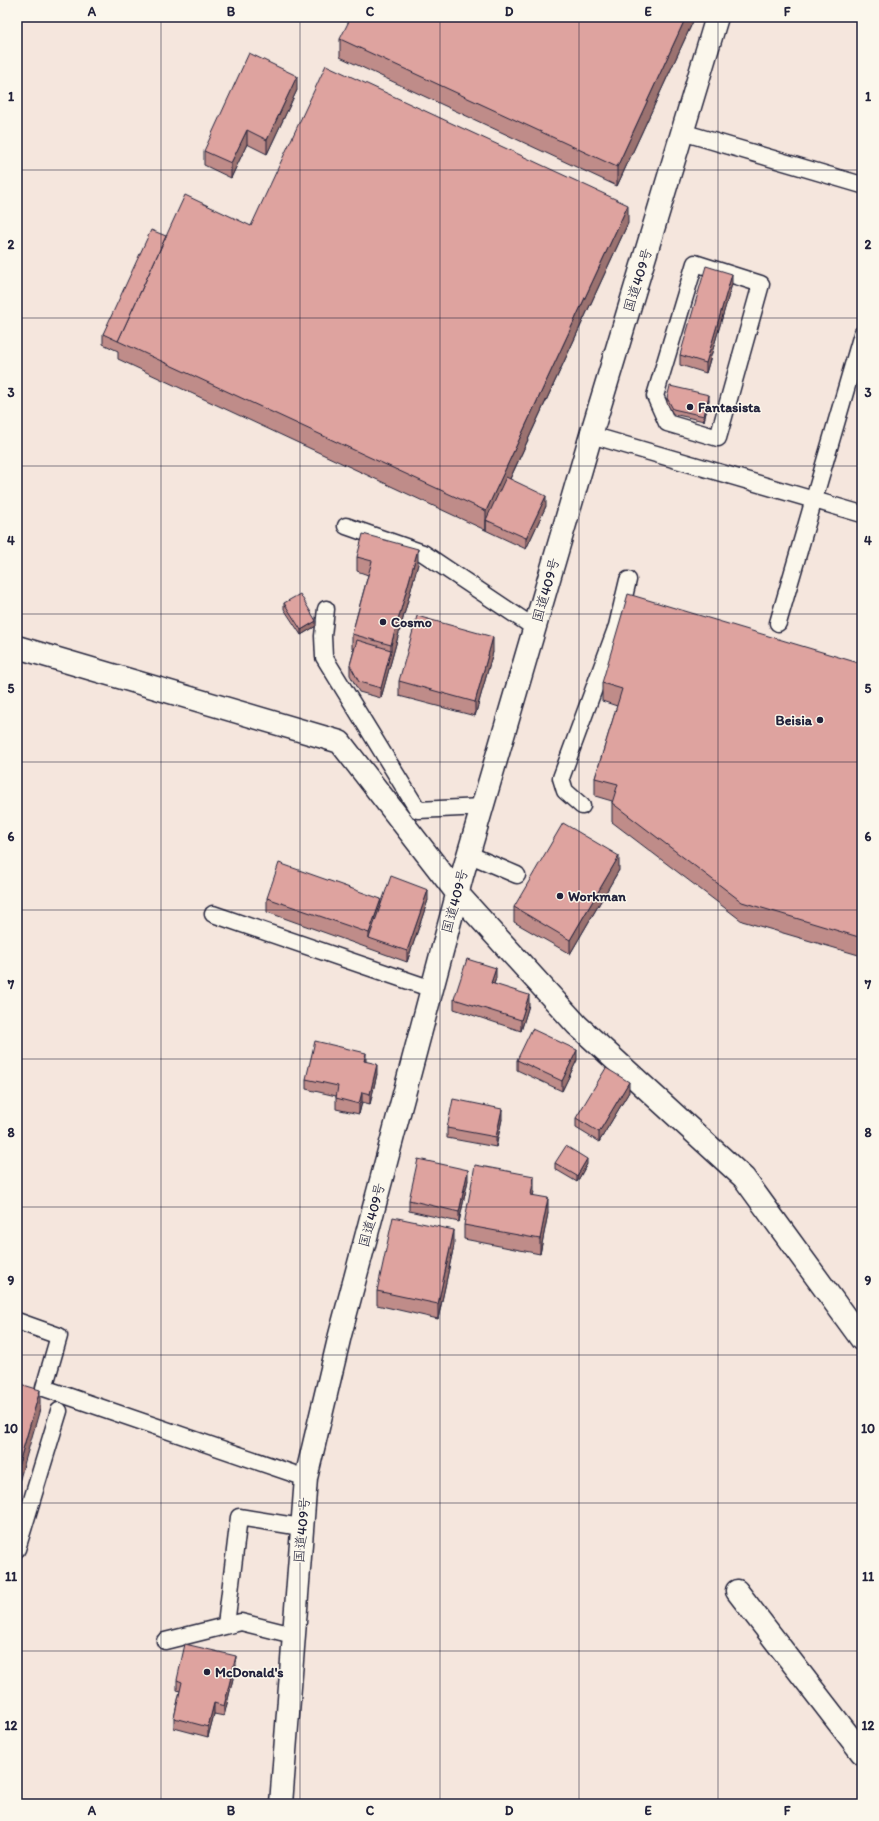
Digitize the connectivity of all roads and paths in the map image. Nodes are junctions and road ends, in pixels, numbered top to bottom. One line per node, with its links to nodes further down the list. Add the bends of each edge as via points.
1 (717, 17): 2 (main road, 国道409号)
2 (682, 132): 3 (lane); 6 (main road, 国道409号)
3 (862, 185)
4 (862, 334): 7 (lane)
5 (724, 414): 5 (lane, via 761,284 695,263 655,396 667,423 718,438)
6 (591, 435): 7 (lane); 13 (main road, 国道409号)
7 (814, 500): 8 (lane); 12 (lane)
8 (862, 514)
9 (346, 526): 13 (lane, via 423,553)
10 (628, 580): 15 (lane, via 617,626 561,778 565,791)
11 (326, 609): 16 (lane, via 322,636 324,657 418,810)
12 (778, 623)
13 (534, 628): 16 (main road, 国道409号)
14 (17, 648): 19 (main road, via 340,742)
15 (582, 806)
16 (482, 807): 17 (main road, 国道409号)
17 (468, 854): 18 (lane); 19 (main road, 国道409号)
18 (517, 875)
19 (457, 893): 21 (main road, 国道409号); 23 (main road, via 577,1025 744,1178)
20 (213, 914): 21 (lane)
21 (432, 989): 25 (main road, 国道409号, via 340,1335)
22 (17, 1321): 25 (lane, via 59,1336 44,1388)
23 (862, 1340)
24 (59, 1411): 27 (lane)
25 (306, 1478): 26 (main road, 国道409号)
26 (301, 1527): 29 (lane, via 239,1517); 30 (main road, 国道409号)
27 (17, 1549)
28 (736, 1591): 32 (main road)
29 (226, 1625): 30 (lane, via 241,1622); 31 (lane)
30 (293, 1635): 33 (main road, 国道409号)
31 (165, 1640)
32 (862, 1753)
33 (281, 1804)

